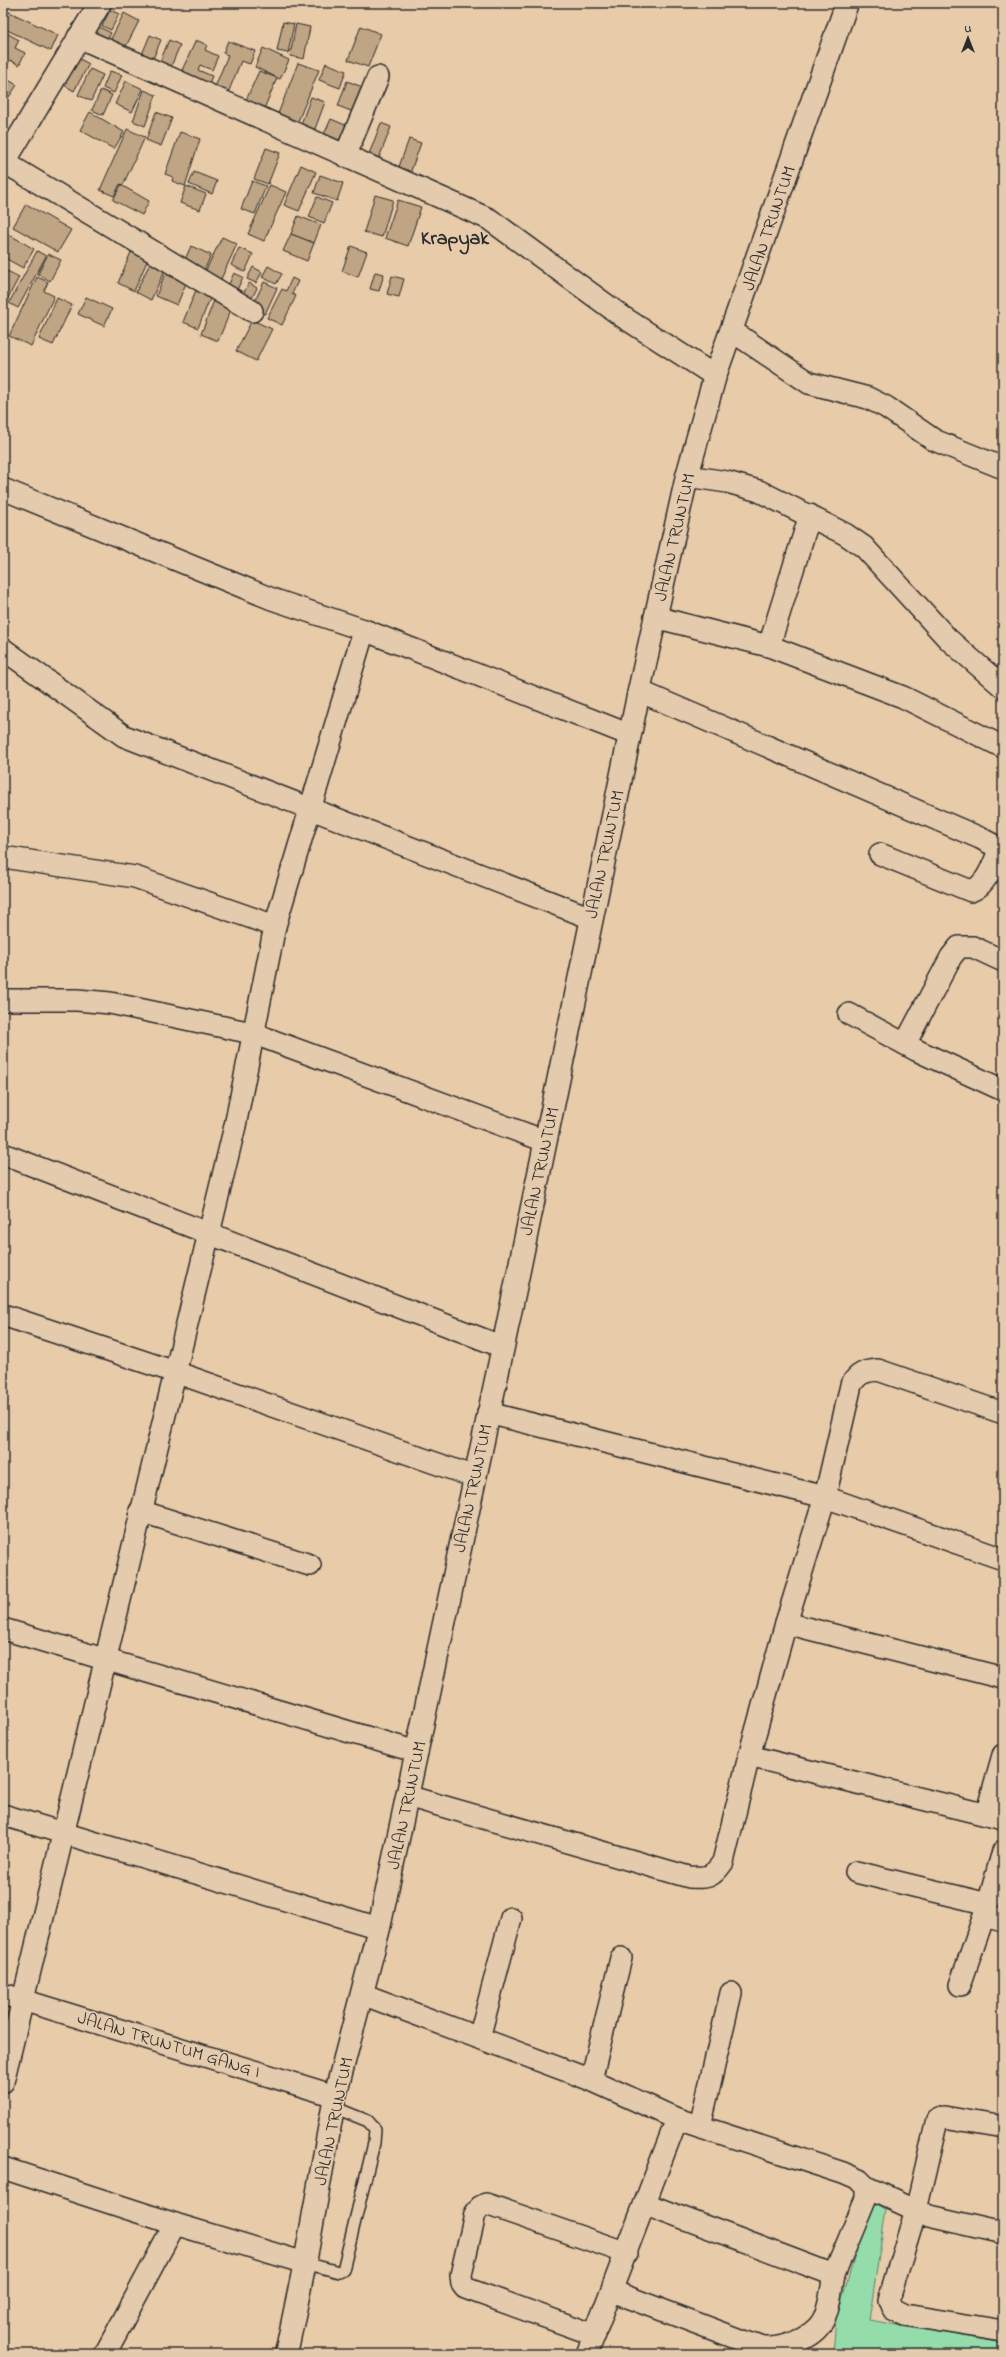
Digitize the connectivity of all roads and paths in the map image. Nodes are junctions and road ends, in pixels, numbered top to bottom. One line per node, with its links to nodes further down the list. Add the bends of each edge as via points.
1 (100, 3): 3 (street)
2 (847, 3): 8 (street, JALAN TRUNTUM)
3 (78, 37): 5 (street); 6 (street)
4 (378, 77): 5 (street)
5 (345, 156): 9 (street, via 489,219 617,312)
6 (3, 163): 7 (street)
7 (252, 310)
8 (732, 331): 9 (street, JALAN TRUNTUM); 10 (street, via 809,383 868,398 886,407 934,440)
9 (715, 376): 11 (street, JALAN TRUNTUM)
10 (1003, 468)
11 (687, 476): 13 (street, via 727,482 759,491); 14 (street, JALAN TRUNTUM)
12 (3, 489): 15 (street, via 272,599)
13 (810, 515): 16 (street); 18 (street, via 864,547 948,639)
14 (656, 617): 16 (street); 19 (street, JALAN TRUNTUM)
15 (364, 630): 20 (street); 22 (street)
16 (769, 646): 21 (street, via 903,697)
17 (3, 649): 22 (street, via 124,736)
18 (1003, 687)
19 (638, 691): 20 (street, JALAN TRUNTUM); 23 (street, via 980,838)
20 (630, 735): 26 (street, JALAN TRUNTUM)
21 (1003, 747)
22 (310, 810): 26 (street); 27 (street)
23 (1001, 850): 24 (street, via 979,888 972,891)
24 (880, 854)
25 (3, 857): 27 (street, via 135,877)
26 (591, 918): 34 (street, JALAN TRUNTUM)
27 (275, 926): 31 (street)
28 (1003, 961): 32 (street, via 973,947 958,947 950,957)
29 (3, 1000): 31 (street, via 77,1000 110,1003)
30 (849, 1014): 32 (street)
31 (252, 1033): 34 (street); 36 (street, via 235,1126)
32 (905, 1044): 33 (street)
33 (1003, 1090)
34 (545, 1141): 38 (street, JALAN TRUNTUM)
35 (3, 1154): 36 (street)
36 (207, 1233): 38 (street); 39 (street)
37 (3, 1315): 39 (street)
38 (503, 1347): 40 (street, JALAN TRUNTUM)
39 (175, 1372): 42 (street); 44 (street)
40 (488, 1413): 42 (street, JALAN TRUNTUM); 43 (street)
41 (1003, 1413): 43 (street, via 878,1370 863,1372 851,1385)
42 (475, 1477): 51 (street, JALAN TRUNTUM)
43 (825, 1497): 45 (street); 47 (street)
44 (140, 1511): 46 (street); 49 (street)
45 (1003, 1559)
46 (310, 1565)
47 (786, 1623): 50 (street); 52 (street)
48 (3, 1629): 49 (street)
49 (105, 1661): 51 (street); 57 (street)
50 (1003, 1678)
51 (417, 1752): 54 (street, JALAN TRUNTUM)
52 (749, 1756): 54 (street, via 723,1862 694,1867 669,1866); 56 (street)
53 (1003, 1756): 56 (street)
54 (408, 1791): 62 (street, JALAN TRUNTUM)
55 (3, 1815): 57 (street)
56 (994, 1817)
57 (64, 1833): 62 (street); 67 (street)
58 (1003, 1851): 60 (street)
59 (856, 1872): 60 (street)
60 (992, 1914): 64 (street)
61 (511, 1918): 68 (street)
62 (379, 1928): 66 (street, JALAN TRUNTUM)
63 (620, 1958): 69 (street)
64 (960, 1985)
65 (731, 1993): 73 (street)
66 (362, 1994): 68 (street); 71 (street, JALAN TRUNTUM)
67 (12, 1996): 70 (street); 71 (street, JALAN TRUNTUM GANG I)
68 (479, 2038): 69 (street)
69 (591, 2080): 72 (street)
70 (3, 2082)
71 (334, 2102): 82 (street, JALAN TRUNTUM); 82 (lane, via 368,2121 375,2129 374,2143 344,2270 339,2272)
72 (677, 2119): 73 (street); 77 (street)
73 (700, 2126): 76 (street, via 843,2173 859,2180)
74 (1003, 2127): 78 (street, via 944,2117 937,2120)
75 (3, 2168): 79 (street)
76 (866, 2187): 78 (street); 83 (street, via 866,2198)
77 (646, 2204): 81 (street); 83 (street)
78 (916, 2210): 80 (street, via 929,2216); 85 (street, via 889,2299 893,2309 905,2315)
79 (175, 2224): 82 (street); 88 (street)
80 (1003, 2233)
81 (626, 2253): 84 (street); 86 (street, via 486,2204 475,2214 461,2275 465,2288)
82 (305, 2263): 89 (street, JALAN TRUNTUM)
83 (834, 2275): 87 (street, via 828,2307 822,2322 812,2333 775,2348)
84 (612, 2291): 86 (street); 87 (street)
85 (1003, 2331)
86 (595, 2335): 90 (street)
87 (744, 2348)
88 (105, 2354)
89 (286, 2354)
90 (587, 2354)

